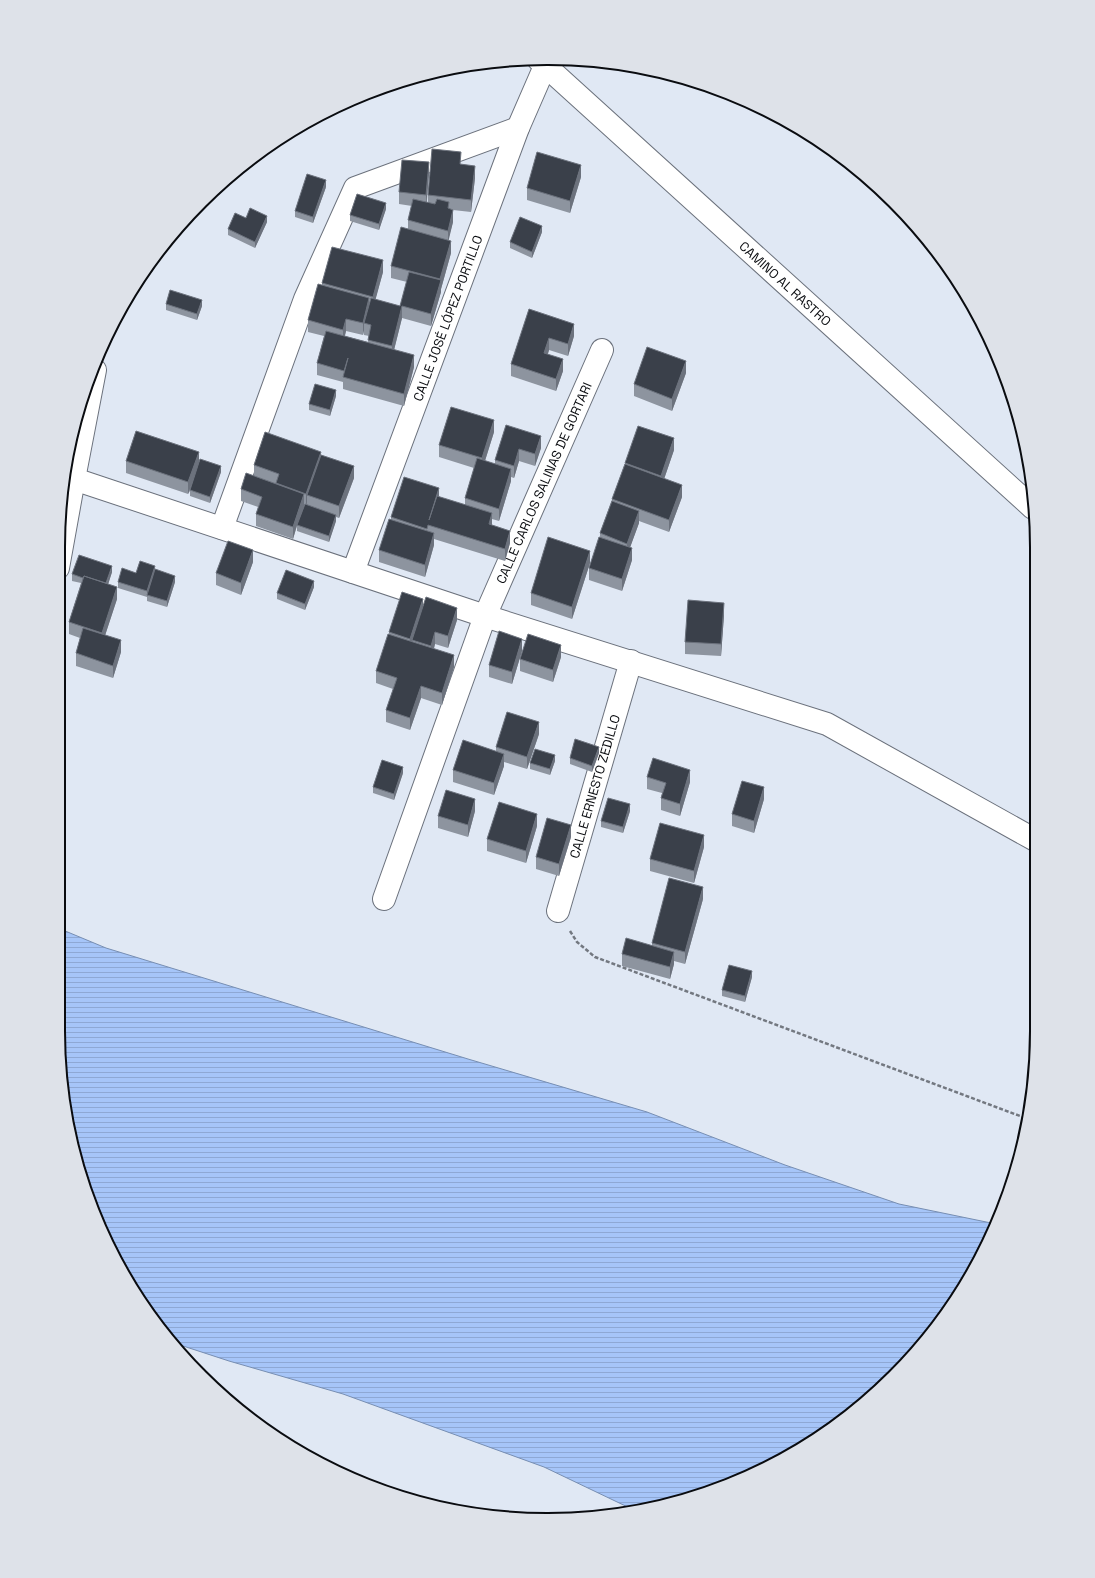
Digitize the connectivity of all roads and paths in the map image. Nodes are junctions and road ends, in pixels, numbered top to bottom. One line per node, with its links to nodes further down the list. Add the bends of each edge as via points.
1 (541, 65): 3 (street, CALLE JOSÉ LÓPEZ PORTILLO)
2 (545, 65): 8 (street, CAMINO AL RASTRO)
3 (518, 128): 9 (street, via 355,188 305,299); 10 (street, CALLE JOSÉ LÓPEZ PORTILLO)
4 (602, 350): 11 (street, CALLE CARLOS SALINAS DE GORTARI)
5 (86, 408): 6 (street)
6 (72, 465)
7 (70, 478): 9 (street)
8 (1028, 503)
9 (222, 528): 10 (street)
10 (353, 572): 11 (street)
11 (485, 616): 12 (street); 14 (street, CALLE CARLOS SALINAS DE GORTARI)
12 (630, 661): 13 (street, via 827,724); 15 (street, CALLE ERNESTO ZEDILLO)
13 (1030, 837)
14 (384, 899)
15 (558, 911): 16 (path, via 577,942 595,957)
16 (1022, 1117)

